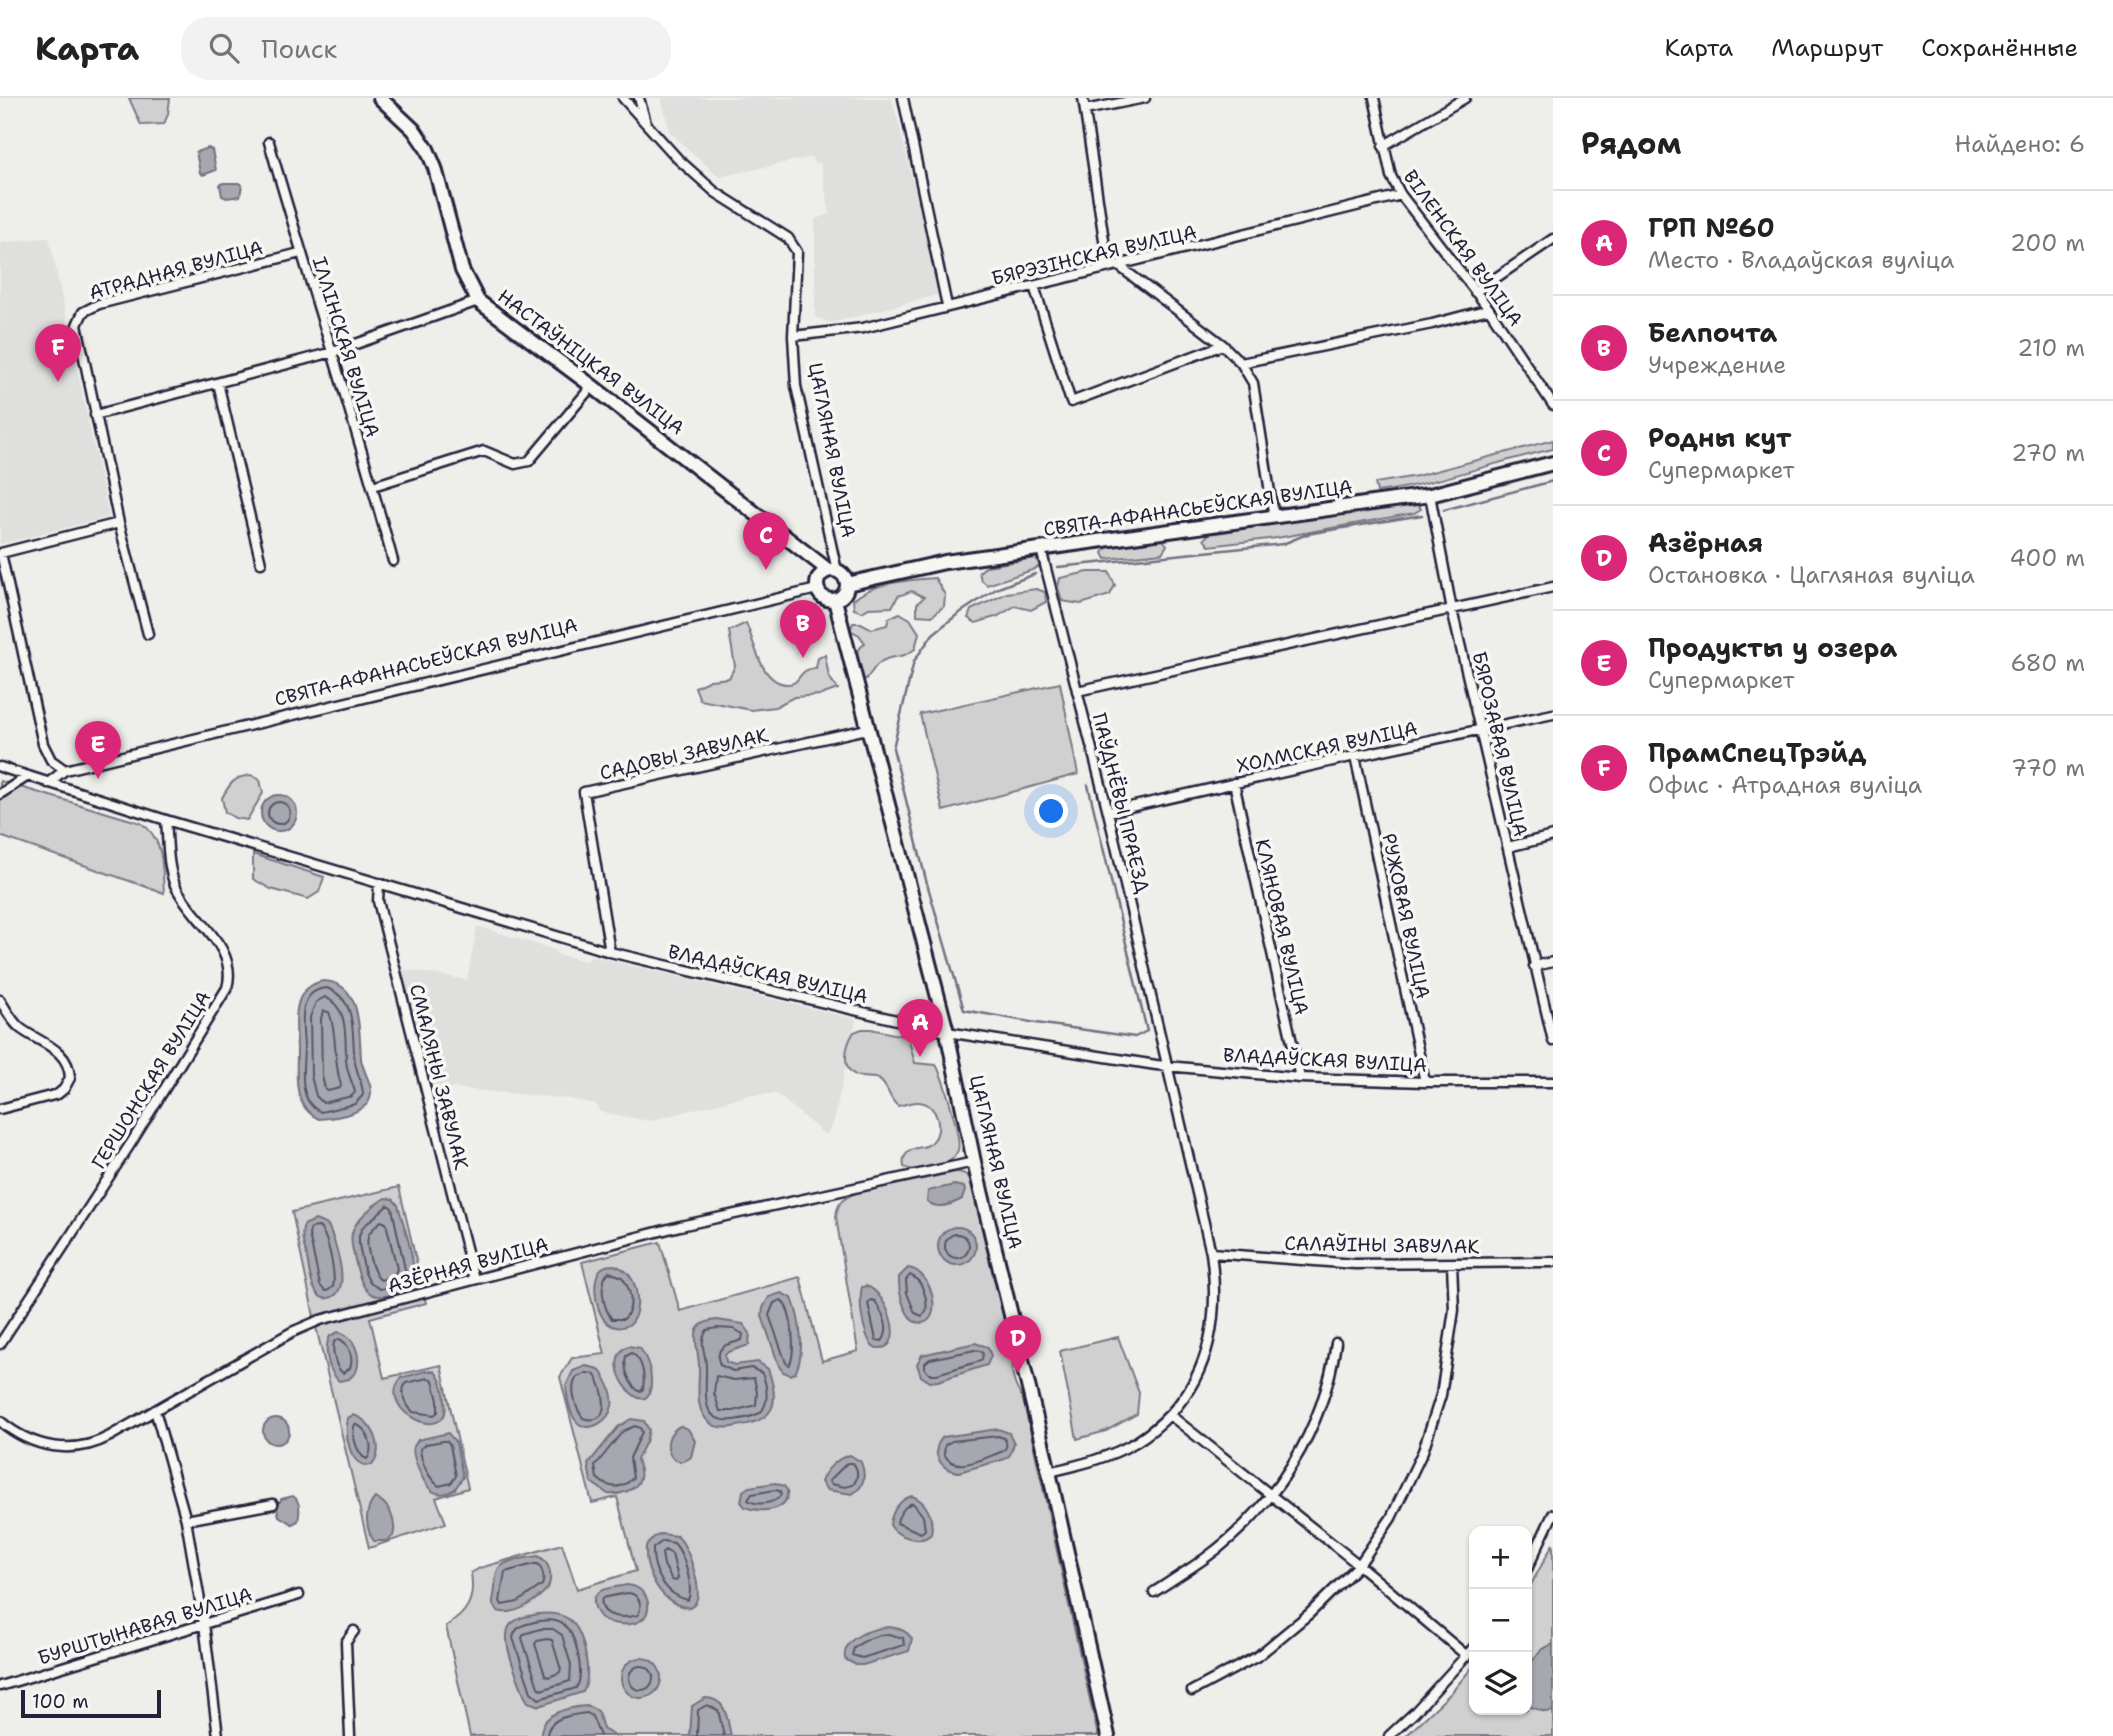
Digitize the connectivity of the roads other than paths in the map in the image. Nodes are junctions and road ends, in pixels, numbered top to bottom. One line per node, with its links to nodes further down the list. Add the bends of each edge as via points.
1 (380, 98): 20 (street, НАСТАЎНІЦКАЯ ВУЛІЦА, via 428,149 462,270)
2 (623, 98): 10 (street)
3 (639, 98): 10 (street)
4 (903, 98): 21 (street)
5 (1083, 98): 9 (street)
6 (1145, 98): 9 (street)
7 (1374, 98): 12 (street, ВІЛЕНСКАЯ ВУЛІЦА)
8 (1465, 98): 12 (street)
9 (1084, 110): 17 (street)
10 (645, 121): 23 (street, ЦАГЛЯНАЯ ВУЛІЦА, via 715,192 788,238 797,252)
11 (269, 142): 15 (street, ІЛЛІНСКАЯ ВУЛІЦА)
12 (1384, 146): 13 (street, ВІЛЕНСКАЯ ВУЛІЦА)
13 (1401, 195): 16 (street, БЯРЭЗІНСКАЯ ВУЛІЦА); 19 (street, ВІЛЕНСКАЯ ВУЛІЦА)
14 (1553, 239): 19 (street)
15 (300, 253): 25 (street, ІЛЛІНСКАЯ ВУЛІЦА); 30 (street, АТРАДНАЯ ВУЛІЦА, via 99,304 83,312 77,325)
16 (1119, 266): 17 (street, БЯРЭЗІНСКАЯ ВУЛІЦА); 24 (street)
17 (1108, 267): 18 (street, БЯРЭЗІНСКАЯ ВУЛІЦА)
18 (1034, 286): 21 (street, БЯРЭЗІНСКАЯ ВУЛІЦА); 24 (street, via 1071,402)
19 (1475, 292): 22 (street, ВІЛЕНСКАЯ ВУЛІЦА)
20 (478, 301): 25 (street); 28 (street, НАСТАЎНІЦКАЯ ВУЛІЦА)
21 (947, 306): 23 (street, БЯРЭЗІНСКАЯ ВУЛІЦА, via 863,328)
22 (1489, 309): 26 (street); 29 (street, ВІЛЕНСКАЯ ВУЛІЦА)
23 (793, 337): 39 (street, ЦАГЛЯНАЯ ВУЛІЦА, via 796,386)
24 (1223, 345): 26 (street)
25 (333, 352): 27 (street); 32 (street, ІЛЛІНСКАЯ ВУЛІЦА)
26 (1241, 363): 34 (street, via 1253,383)
27 (218, 383): 30 (street); 38 (street)
28 (593, 386): 32 (street, via 529,461 515,464 484,451); 39 (street, НАСТАЎНІЦКАЯ ВУЛІЦА)
29 (1553, 405)
30 (95, 415): 35 (street)
31 (1553, 463): 33 (street, СВЯТА-АФАНАСЬЕЎСКАЯ ВУЛІЦА)
32 (373, 486): 37 (street, ІЛЛІНСКАЯ ВУЛІЦА)
33 (1430, 495): 34 (street, СВЯТА-АФАНАСЬЕЎСКАЯ ВУЛІЦА); 44 (street, БЯРОЗАВАЯ ВУЛІЦА)
34 (1275, 518): 36 (street, СВЯТА-АФАНАСЬЕЎСКАЯ ВУЛІЦА)
35 (119, 523): 45 (street); 52 (street, via 1,553 43,744 51,760)
36 (1041, 549): 40 (street, СВЯТА-АФАНАСЬЕЎСКАЯ ВУЛІЦА, via 937,563); 46 (street, ПАЎДНЁВЫ ПРАЕЗД)
37 (393, 561)
38 (261, 563)
39 (833, 571): 40 (street, via 845,577); 42 (street, via 818,579)
40 (847, 584): 43 (street)
41 (1553, 587): 44 (street)
42 (817, 589): 43 (street, via 825,599); 52 (street, СВЯТА-АФАНАСЬЕЎСКАЯ ВУЛІЦА)
43 (835, 600): 48 (street, ЦАГЛЯНАЯ ВУЛІЦА)
44 (1452, 610): 46 (street); 49 (street, БЯРОЗАВАЯ ВУЛІЦА)
45 (148, 634)
46 (1077, 691): 57 (street, ПАЎДНЁВЫ ПРАЕЗД)
47 (1553, 714): 49 (street, ХОЛМСКАЯ ВУЛІЦА)
48 (867, 729): 62 (street, САДОВЫ ЗАВУЛАК, via 584,792); 66 (street, ЦАГЛЯНАЯ ВУЛІЦА)
49 (1480, 731): 50 (street, ХОЛМСКАЯ ВУЛІЦА); 60 (street, БЯРОЗАВАЯ ВУЛІЦА)
50 (1355, 755): 55 (street, ХОЛМСКАЯ ВУЛІЦА); 70 (street, РУЖОВАЯ ВУЛІЦА)
51 (0, 767): 53 (street, ВЛАДАЎСКАЯ ВУЛІЦА)
52 (65, 769): 54 (street, СВЯТА-АФАНАСЬЕЎСКАЯ ВУЛІЦА)
53 (28, 776): 54 (street, ВЛАДАЎСКАЯ ВУЛІЦА); 56 (street)
54 (48, 783): 58 (street, ВЛАДАЎСКАЯ ВУЛІЦА)
55 (1234, 783): 57 (street, ХОЛМСКАЯ ВУЛІЦА); 69 (street, КЛЯНОВАЯ ВУЛІЦА)
56 (0, 794)
57 (1108, 812): 68 (street, ПАЎДНЁВЫ ПРАЕЗД)
58 (166, 820): 61 (street, ВЛАДАЎСКАЯ ВУЛІЦА); 79 (street, ГЕРШОНСКАЯ ВУЛІЦА, via 172,876 225,954 230,970 227,988)
59 (1553, 836): 60 (street)
60 (1508, 846): 64 (street, БЯРОЗАВАЯ ВУЛІЦА)
61 (379, 883): 62 (street, ВЛАДАЎСКАЯ ВУЛІЦА); 77 (street, СМАЛЯНЫ ЗАВУЛАК, via 378,901)
62 (610, 953): 66 (street, ВЛАДАЎСКАЯ ВУЛІЦА)
63 (1553, 961): 64 (street)
64 (1534, 966): 67 (street, БЯРОЗАВАЯ ВУЛІЦА)
65 (0, 1000): 72 (street, via 18,1026 65,1059 70,1078 58,1094)
66 (947, 1032): 68 (street, ВЛАДАЎСКАЯ ВУЛІЦА); 73 (street, ЦАГЛЯНАЯ ВУЛІЦА)
67 (1553, 1041)
68 (1168, 1066): 69 (street, ВЛАДАЎСКАЯ ВУЛІЦА); 74 (street, ПАЎДНЁВЫ ПРАЕЗД)
69 (1300, 1078): 70 (street, ВЛАДАЎСКАЯ ВУЛІЦА)
70 (1425, 1082): 71 (street, ВЛАДАЎСКАЯ ВУЛІЦА)
71 (1553, 1082)
72 (0, 1109)
73 (974, 1162): 77 (street, АЗЁРНАЯ ВУЛІЦА, via 680,1226); 83 (street, ЦАГЛЯНАЯ ВУЛІЦА)
74 (1211, 1253): 76 (street, САЛАЎІНЫ ЗАВУЛАК, via 1355,1264); 81 (street, ПАЎДНЁВЫ ПРАЕЗД, via 1212,1335 1194,1381)
75 (1553, 1262): 76 (street, САЛАЎІНЫ ЗАВУЛАК)
76 (1452, 1264): 89 (street, via 1454,1310 1441,1395 1410,1483)
77 (474, 1279): 80 (street, АЗЁРНАЯ ВУЛІЦА, via 306,1326)
78 (1336, 1343): 84 (street, via 1332,1372 1307,1441)
79 (0, 1344)
80 (155, 1410): 82 (street, АЗЁРНАЯ ВУЛІЦА, via 96,1443 70,1449 28,1438); 87 (street)
81 (1170, 1415): 83 (street, ПАЎДНЁВЫ ПРАЕЗД, via 1135,1442 1098,1460); 84 (street)
82 (0, 1420)
83 (1049, 1472): 100 (street, ЦАГЛЯНАЯ ВУЛІЦА)
84 (1271, 1495): 89 (street); 90 (street, via 1233,1535)
85 (273, 1504): 87 (street)
86 (1553, 1514): 88 (street)
87 (186, 1520): 92 (street)
88 (1532, 1558)
89 (1359, 1564): 95 (street); 97 (street, via 1258,1656)
90 (1154, 1592)
91 (299, 1595): 92 (street, БУРШТЫНАВАЯ ВУЛІЦА)
92 (204, 1624): 96 (street, БУРШТЫНАВАЯ ВУЛІЦА); 98 (street)
93 (354, 1630): 99 (street, via 346,1642)
94 (1470, 1652): 95 (street)
95 (1467, 1656): 101 (street)
96 (0, 1686)
97 (1192, 1691)
98 (218, 1736)
99 (350, 1736)
100 (1108, 1736)
101 (1389, 1736)

